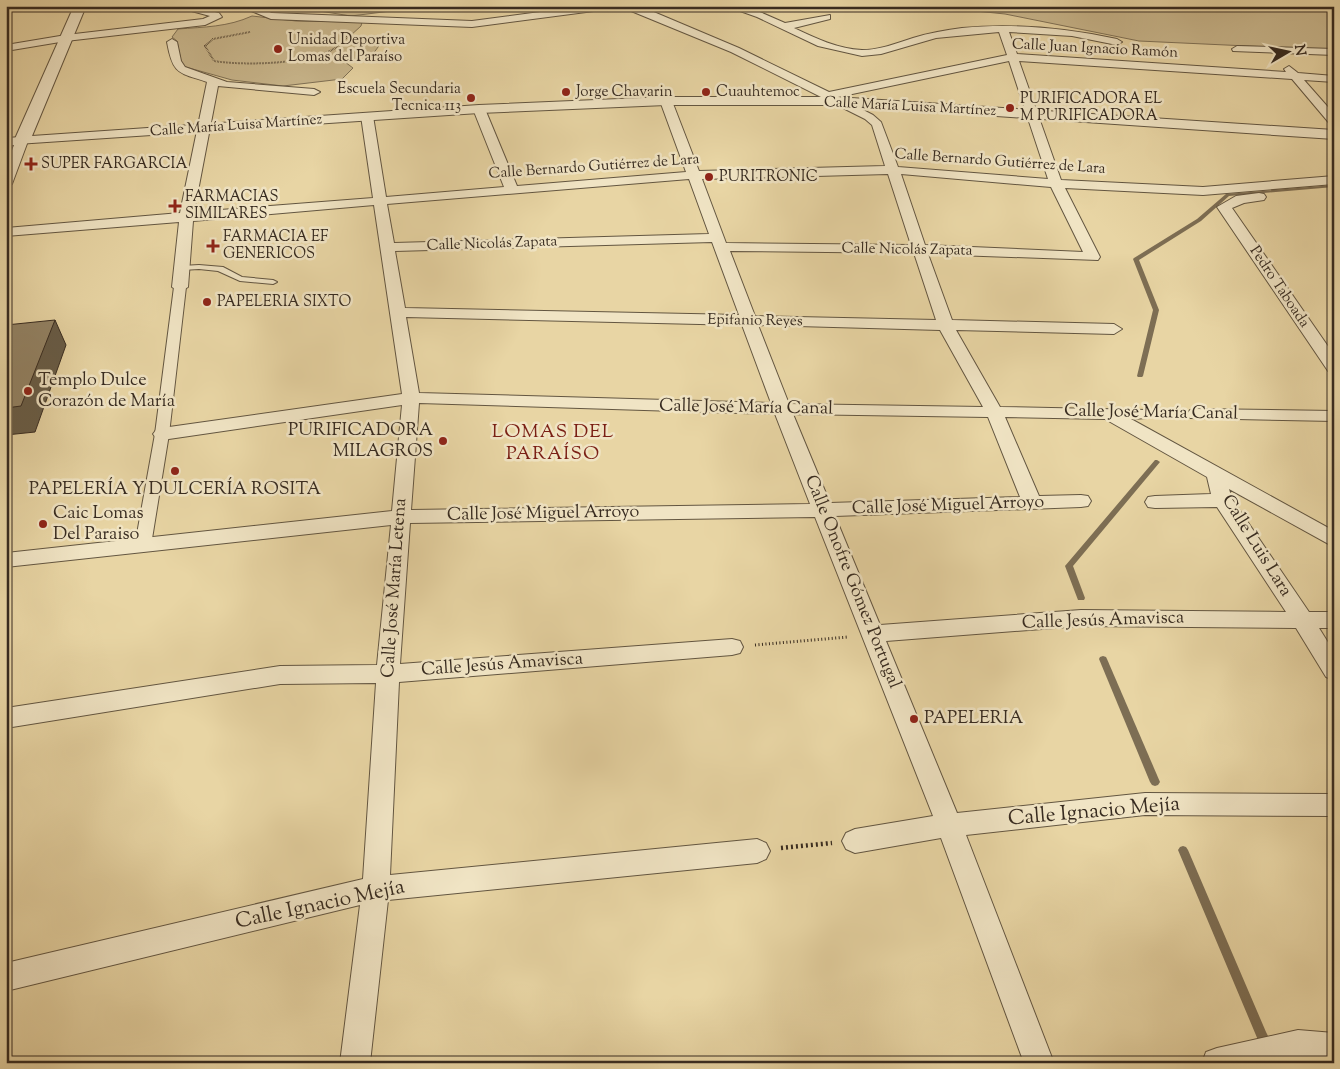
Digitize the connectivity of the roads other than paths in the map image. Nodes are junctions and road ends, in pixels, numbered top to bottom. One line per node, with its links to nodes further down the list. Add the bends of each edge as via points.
1 (80, 6): 10 (street)
2 (244, 6): 3 (street, via 271,16 472,24)
3 (609, 6)
4 (624, 6): 22 (street, via 646,12 735,50)
5 (730, 6): 8 (street, via 759,14)
6 (186, 7): 10 (street, via 217,17 205,22)
7 (827, 17): 8 (street)
8 (783, 27): 9 (street, via 827,46 861,53 938,34)
9 (1003, 28): 12 (street, via 1074,33); 17 (street)
10 (66, 38): 13 (street); 30 (street)
11 (172, 42): 20 (street, via 176,61 182,69)
12 (1117, 42)
13 (6, 48)
14 (1237, 49): 15 (street)
15 (1276, 49): 16 (street); 18 (street)
16 (1334, 52)
17 (1013, 58): 18 (street, Calle Juan Ignacio Ramón); 22 (street, Calle Juan Ignacio Ramón); 25 (street)
18 (1292, 76): 19 (street, Calle Juan Ignacio Ramón); 27 (street)
19 (1334, 79)
20 (213, 81): 21 (street, via 243,87); 28 (street)
21 (314, 92)
22 (832, 99): 23 (street, Calle María Luisa Martínez); 25 (street, Calle María Luisa Martínez); 32 (street, via 877,124)
23 (666, 101): 24 (street, Calle María Luisa Martínez); 33 (street, Calle Onofre Gómez Portugal)
24 (479, 109): 26 (street, Calle María Luisa Martínez); 37 (street)
25 (1032, 114): 29 (street, Calle María Luisa Martínez); 36 (street)
26 (367, 116): 28 (street, Calle María Luisa Martínez); 39 (street, Calle José María Letena)
27 (1334, 122)
28 (205, 128): 30 (street, Calle María Luisa Martínez); 40 (street)
29 (1334, 135)
30 (22, 141): 31 (street, Calle María Luisa Martínez); 35 (street)
31 (6, 142)
32 (894, 170): 33 (street, Calle Bernardo Gutiérrez de Lara); 36 (street, Calle Bernardo Gutiérrez de Lara); 44 (street)
33 (694, 175): 37 (street, Calle Bernardo Gutiérrez de Lara); 42 (street, Calle Onofre Gómez Portugal)
34 (1334, 180): 36 (street, Calle Bernardo Gutiérrez de Lara, via 1203,191)
35 (6, 184)
36 (1056, 184): 44 (street, Calle Nicolás Zapata, via 1093,257)
37 (512, 190): 39 (street, Calle Bernardo Gutiérrez de Lara)
38 (1334, 190): 52 (street, Pedro Taboada, via 1241,199 1224,207)
39 (381, 201): 40 (street, Calle Bernardo Gutiérrez de Lara); 43 (street, Calle José María Letena)
40 (186, 218): 41 (street, Calle Bernardo Gutiérrez de Lara); 45 (street)
41 (6, 232)
42 (719, 242): 43 (street, Calle Nicolás Zapata); 44 (street, Calle Nicolás Zapata); 49 (street, Calle Onofre Gómez Portugal)
43 (387, 247): 48 (street, Calle José María Letena)
44 (920, 249): 50 (street)
45 (182, 268): 46 (lane, via 220,269 240,279); 47 (street)
46 (273, 282)
47 (180, 287): 60 (street)
48 (397, 312): 49 (street, Epifanio Reyes); 53 (street, Calle José María Letena)
49 (749, 321): 50 (street, Epifanio Reyes); 54 (street, Calle Onofre Gómez Portugal)
50 (945, 324): 51 (street, Epifanio Reyes); 55 (street)
51 (1114, 329)
52 (1334, 367)
53 (411, 398): 54 (street, Calle José María Canal); 60 (street, Calle José María Canal); 67 (street, Calle José María Letena)
54 (782, 409): 55 (street, Calle José María Canal); 66 (street, Calle Onofre Gómez Portugal)
55 (994, 410): 56 (street, Calle José María Canal); 65 (street)
56 (1107, 413): 57 (street, Calle José María Canal); 61 (street, Calle Luis Lara)
57 (1141, 414)
58 (1196, 414): 59 (street, Calle José María Canal)
59 (1334, 416)
60 (162, 434): 69 (street)
61 (1216, 474): 62 (street, Calle Luis Lara); 68 (street)
62 (1222, 500): 64 (street); 71 (street, Calle Luis Lara)
63 (1081, 501): 65 (street, Calle José Miguel Arroyo)
64 (1155, 502)
65 (1032, 503): 66 (street, Calle José Miguel Arroyo)
66 (822, 510): 67 (street, Calle José Miguel Arroyo); 73 (street, Calle Onofre Gómez Portugal)
67 (401, 517): 69 (street, Calle José Miguel Arroyo); 76 (street, Calle José María Letena)
68 (1334, 540)
69 (143, 545): 70 (street, Calle José Miguel Arroyo)
70 (6, 560)
71 (1302, 619): 72 (street, Calle Jesús Amavisca); 73 (street, Calle Jesús Amavisca, via 1081,618); 75 (street, Calle Luis Lara)
72 (1334, 620)
73 (873, 634): 79 (street, Calle Onofre Gómez Portugal)
74 (732, 647): 76 (street, Calle Jesús Amavisca)
75 (1334, 671)
76 (388, 674): 77 (street, Calle Jesús Amavisca, via 280,675); 82 (street, Calle José María Letena)
77 (6, 718)
78 (1334, 806): 79 (street, Calle Ignacio Mejía, via 1145,804)
79 (949, 825): 80 (street, Calle Ignacio Mejía); 86 (street, Calle Onofre Gómez Portugal)
80 (855, 841)
81 (757, 851): 82 (street, Calle Ignacio Mejía)
82 (376, 889): 83 (street, Calle Ignacio Mejía); 85 (street, Calle José María Letena)
83 (6, 977)
84 (1334, 1048): 87 (street, via 1298,1045)
85 (355, 1063)
86 (1039, 1063)
87 (1217, 1063)

